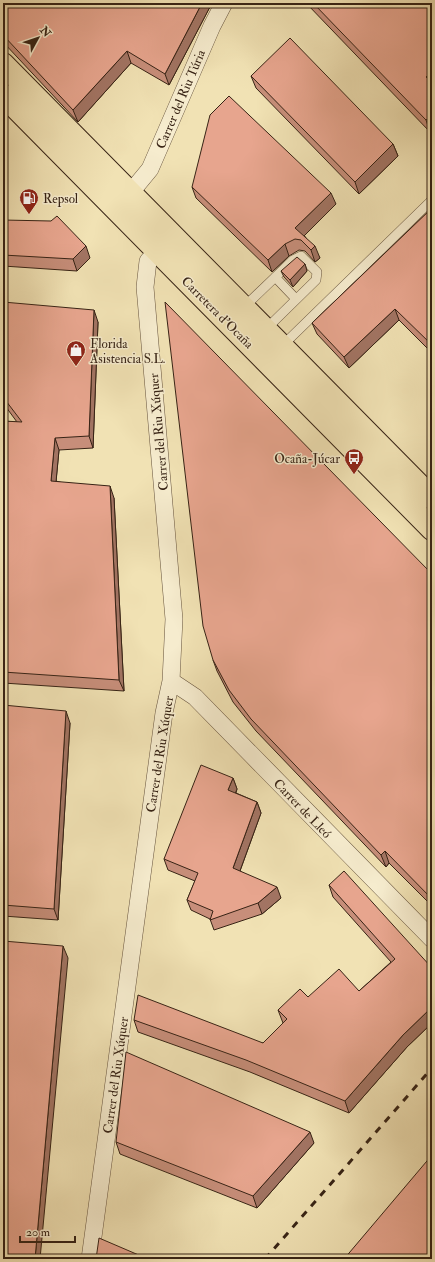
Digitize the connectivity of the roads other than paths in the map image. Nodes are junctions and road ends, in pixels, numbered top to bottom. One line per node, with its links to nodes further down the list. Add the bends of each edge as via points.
1 (224, 3): 4 (street, Carrer del Riu Túria, via 150,169)
2 (3, 64): 4 (main road, Carretera d'Ocaña)
3 (3, 95): 6 (main road, Carretera d'Ocaña)
4 (131, 192): 9 (main road, Carretera d'Ocaña)
5 (432, 200): 11 (lane)
6 (158, 251): 13 (main road, Carretera d'Ocaña); 14 (street, Carrer del Riu Xúquer, via 148,261 145,287 174,619)
7 (275, 277): 8 (lane); 8 (lane, via 301,256 317,272 316,280); 9 (lane)
8 (296, 299): 10 (lane)
9 (244, 307): 10 (main road, Carretera d'Ocaña)
10 (266, 329): 11 (main road, Carretera d'Ocaña)
11 (282, 346): 12 (main road, Carretera d'Ocaña)
12 (432, 498)
13 (432, 529)
14 (172, 681): 15 (street, Carrer de Lleó, via 195,697); 16 (street, Carrer del Riu Xúquer, via 164,713)
15 (432, 939)
16 (90, 1259)

